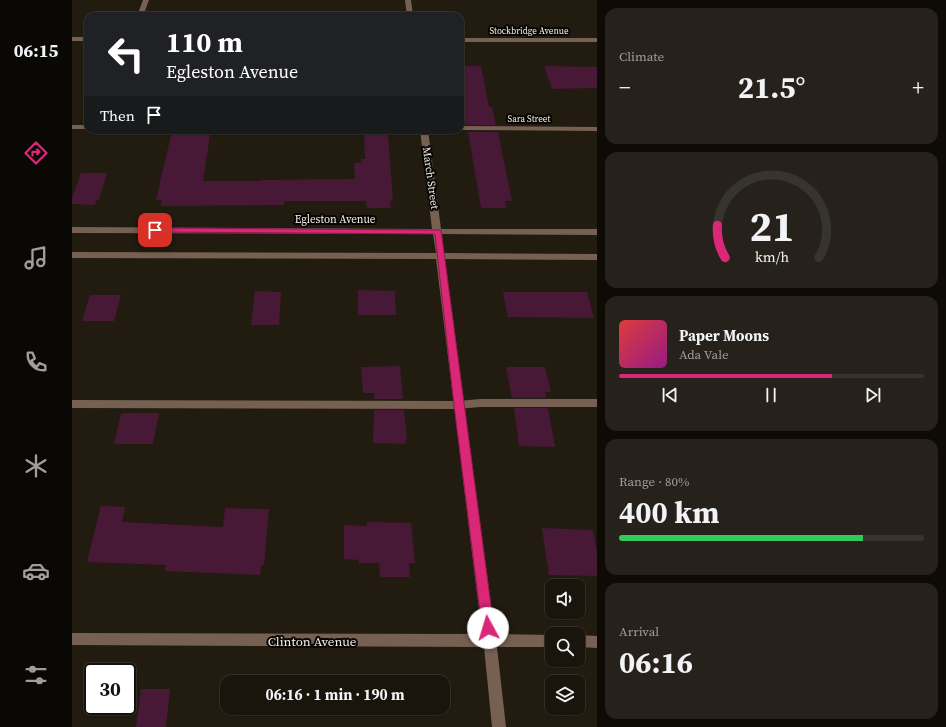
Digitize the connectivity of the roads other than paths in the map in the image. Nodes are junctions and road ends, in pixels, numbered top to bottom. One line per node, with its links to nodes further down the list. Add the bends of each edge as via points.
1 (146, 0): 3 (street)
2 (408, 0): 4 (street)
3 (142, 12)
4 (410, 12)
5 (72, 39): 6 (street)
6 (84, 39)
7 (464, 40): 8 (street, Stockbridge Avenue)
8 (597, 40)
9 (72, 127): 10 (street)
10 (84, 127)
11 (464, 128): 12 (street, Sara Street)
12 (597, 129)
13 (425, 134): 14 (street, March Street)
14 (438, 232): 15 (street, Egleston Avenue); 16 (street, Egleston Avenue); 18 (street, March Street)
15 (597, 232)
16 (73, 233)
17 (72, 255): 18 (street)
18 (441, 256): 19 (street); 22 (street, March Street)
19 (597, 257)
20 (597, 403): 22 (street)
21 (72, 404): 22 (street)
22 (458, 405): 24 (street, March Street)
23 (72, 639): 24 (street, Clinton Avenue)
24 (489, 641): 25 (street, Clinton Avenue); 28 (street, March Street)
25 (545, 641)
26 (585, 641): 27 (street)
27 (597, 642)
28 (499, 727)

